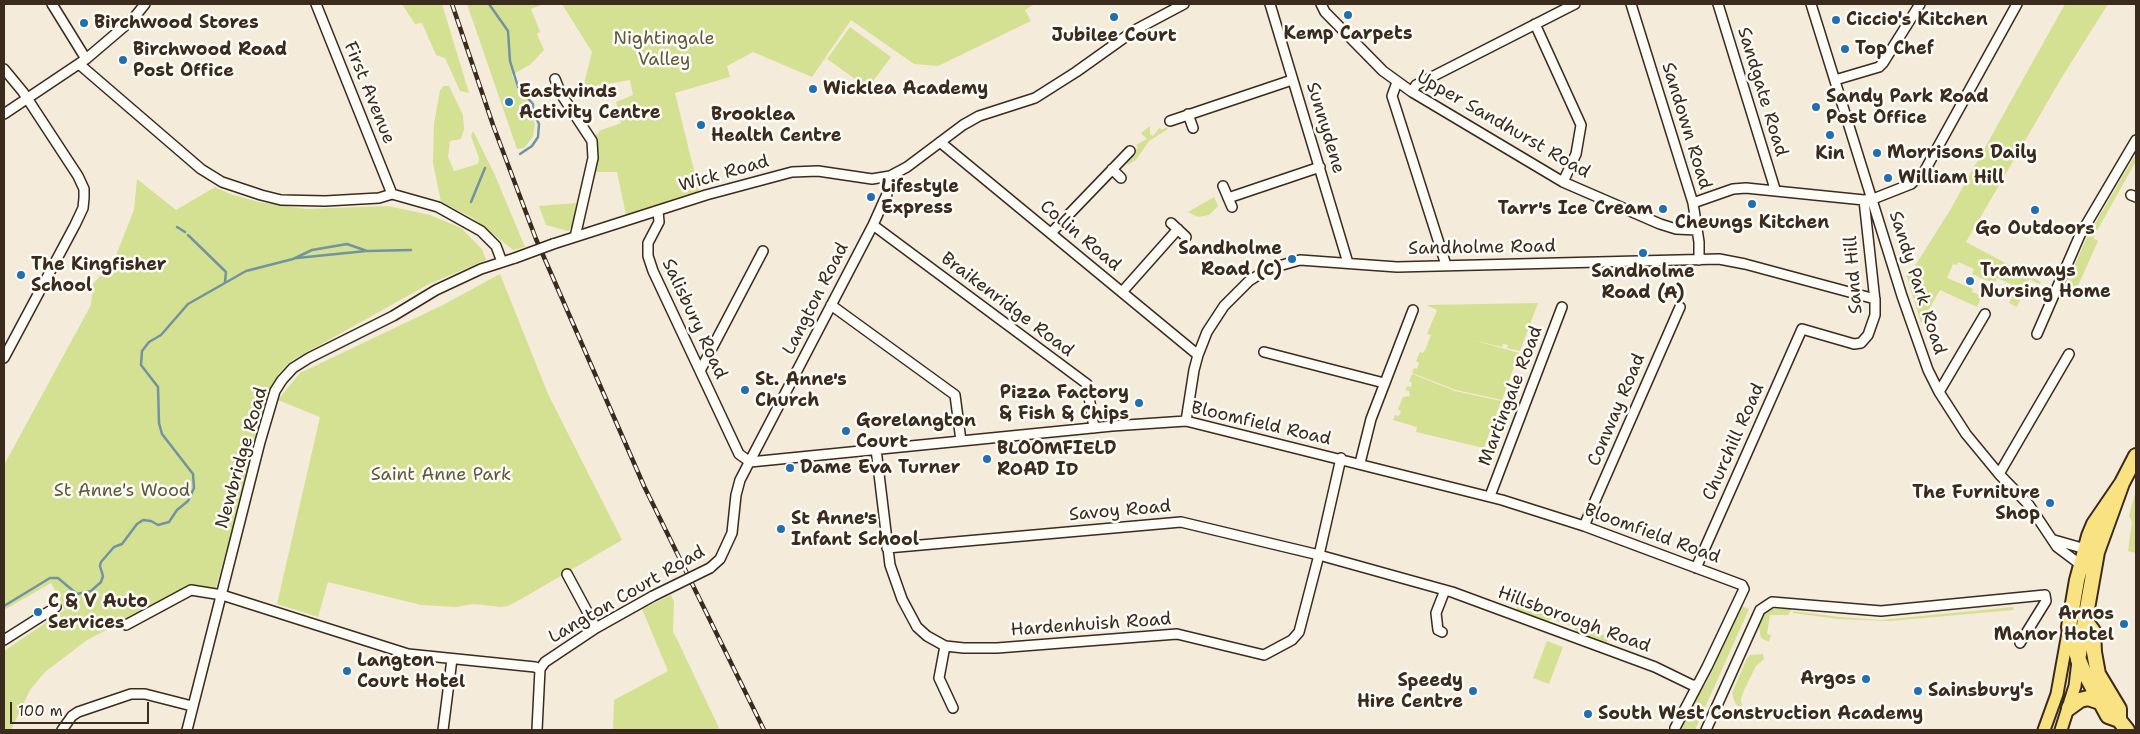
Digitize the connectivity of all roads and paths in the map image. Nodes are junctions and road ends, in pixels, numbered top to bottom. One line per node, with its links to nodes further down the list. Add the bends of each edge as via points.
1 (52, 4): 14 (street)
2 (145, 4): 14 (street, via 133,19)
3 (316, 4): 36 (street, First Avenue)
4 (1184, 4): 27 (street, Wick Road, via 1135,30 1035,98 979,116)
5 (1270, 4): 17 (street, Sunnydene)
6 (1321, 4): 19 (street, Upper Sandhurst Road, via 1325,12)
7 (1575, 4): 13 (street)
8 (1631, 4): 38 (street, Sandown Road)
9 (1718, 4): 35 (street, Sandgate Road)
10 (1810, 4): 18 (street, Sandy Park Road)
11 (1920, 4): 18 (street, via 1879,67)
12 (2017, 4): 37 (street, via 1924,172 1903,189)
13 (1535, 24): 20 (street, via 1416,85); 33 (street, via 1581,125 1576,154)
14 (83, 62): 21 (street); 36 (street, via 201,169 222,182 281,200 325,201 379,198)
15 (4, 70): 21 (street)
16 (554, 79): 43 (street, via 592,141 593,158)
17 (1292, 80): 23 (street); 29 (street, Sunnydene)
18 (1835, 80): 37 (street, Sandy Park Road)
19 (1397, 82): 20 (street, Upper Sandhurst Road); 49 (street, via 1392,96)
20 (1412, 92): 33 (street, Upper Sandhurst Road)
21 (28, 99): 22 (street); 62 (street, via 78,176 84,198 75,225)
22 (4, 114)
23 (1188, 114): 24 (street); 25 (street)
24 (1170, 121)
25 (1193, 128)
26 (2136, 140): 58 (street, via 2080,235)
27 (940, 142): 31 (street, Wick Road); 42 (street, Collin Road)
28 (1130, 151): 30 (street)
29 (1320, 167): 34 (street, via 1230,202); 48 (street, Sunnydene)
30 (1112, 170): 32 (street); 42 (street)
31 (890, 176): 39 (street, Wick Road, via 872,178 818,171 792,172); 40 (street, Langton Road, via 887,194)
32 (1121, 178)
33 (1563, 182): 41 (street, Upper Sandhurst Road, via 1660,224)
34 (1223, 186)
35 (1775, 190): 37 (street); 38 (street, via 1734,189)
36 (392, 194): 47 (street, via 438,207 481,231 496,246)
37 (1869, 200): 51 (street, Sand Hill); 65 (street, Sandy Park Road, via 1916,337)
38 (1693, 203): 41 (street, Sandown Road)
39 (658, 211): 43 (street, Wick Road); 63 (street, Salisbury Road, via 659,222 648,243 648,256)
40 (873, 225): 52 (street, Langton Road); 67 (street, Braikenridge Road, via 1087,384)
41 (1697, 230): 46 (street, Sandown Road)
42 (1051, 233): 50 (street, Collin Road)
43 (575, 237): 47 (street, Wick Road, bridge)
44 (1186, 237): 50 (street, via 1175,226)
45 (763, 251): 63 (street)
46 (1699, 260): 49 (street, Sandholme Road); 51 (street, Sandholme Road, via 1719,259 1745,264)
47 (502, 262): 85 (street, Newbridge Road, via 436,290 393,316 308,358 286,374 275,391 260,442)
48 (1348, 263): 49 (street, Sandholme Road); 61 (street, Sandholme Road, via 1300,260 1268,269 1249,281 1224,306 1207,332)
49 (1446, 265)
50 (1122, 292): 61 (street, Collin Road)
51 (1874, 299): 57 (street, Sand Hill, via 1872,326 1861,343 1854,344)
52 (831, 305): 68 (street, via 955,396); 72 (street, Langton Road)
53 (1562, 307): 75 (street, Martingale Road)
54 (1680, 307): 76 (street, Conway Road)
55 (1414, 310): 64 (street)
56 (1984, 314): 65 (street)
57 (1802, 329): 82 (street, Churchill Road)
58 (2037, 334)
59 (1264, 352): 64 (street)
60 (2069, 354): 74 (street)
61 (1198, 356): 66 (street, Sandholme Road)
62 (4, 358)
63 (700, 371): 72 (street, Salisbury Road, via 739,454)
64 (1384, 383): 73 (street)
65 (1939, 392): 74 (street, Sandy Park Road, via 1966,434)
66 (1186, 421): 67 (street, Bloomfield Road); 71 (street, Bloomfield Road)
67 (1094, 428): 68 (street, Bloomfield Road)
68 (961, 441): 69 (street, Bloomfield Road)
69 (876, 449): 72 (street, Bloomfield Road); 78 (street, Hardenhuish Road)
70 (2136, 456): 79 (highway, via 2094,524)
71 (1341, 458): 73 (street, Bloomfield Road); 80 (street, Hardenhuish Road)
72 (750, 462): 90 (street, Langton Court Road, bridge, via 740,480 732,533 720,559 710,568)
73 (1360, 463): 75 (street, Bloomfield Road)
74 (1999, 474): 77 (street, Sandy Park Road, via 2029,505)
75 (1490, 496): 76 (street, Bloomfield Road)
76 (1584, 526): 82 (street, Bloomfield Road)
77 (2054, 540): 79 (street); 81 (street, Sandy Park Road, via 2057,547)
78 (887, 548): 80 (street, Savoy Road, via 1182,522); 94 (street, Hardenhuish Road, via 902,599 911,617 927,636)
79 (2092, 551): 81 (highway); 87 (highway)
80 (1319, 556): 84 (street, Savoy Road); 94 (street, Hardenhuish Road, via 1299,632 1268,655 1177,634 996,648)
81 (2081, 565): 89 (highway)
82 (1696, 568): 99 (street, Bloomfield Road, via 1742,585 1744,589)
83 (566, 574): 90 (street)
84 (1442, 589): 91 (street, via 1435,624); 99 (street, Hillsborough Road)
85 (222, 595): 88 (street, Langton Court Road, via 191,590); 95 (street, Langton Court Road, via 408,654); 102 (street, Newbridge Road)
86 (56, 607): 92 (street)
87 (2085, 619): 96 (highway); 98 (highway, via 2093,631)
88 (126, 625)
89 (2069, 627): 96 (highway); 100 (main road)
90 (596, 628): 97 (street, Langton Court Road, via 545,662)
91 (1442, 632)
92 (4, 640)
93 (2020, 643): 111 (street, via 2046,601 2045,595 1881,611 1776,601 1760,610)
94 (945, 646): 103 (street, via 939,678)
95 (452, 659): 97 (street, Langton Court Road); 109 (street)
96 (2079, 667): 98 (main road); 100 (main road, via 2068,675); 101 (highway); 104 (main road)
97 (540, 669): 110 (street)
98 (2098, 674): 105 (highway, via 2119,709)
99 (1696, 685): 106 (street)
100 (2057, 694): 112 (main road)
101 (2100, 702): 104 (highway, via 2088,698); 105 (highway, via 2108,716)
102 (192, 706): 107 (street, via 145,694 131,694 78,712); 108 (street, Newbridge Road)
103 (953, 708)
104 (2069, 708): 113 (main road)
105 (2123, 725)
106 (1674, 728)
107 (62, 730)
108 (187, 730)
109 (443, 730)
110 (537, 730)
111 (1706, 730)
112 (2044, 730)
113 (2061, 730)

